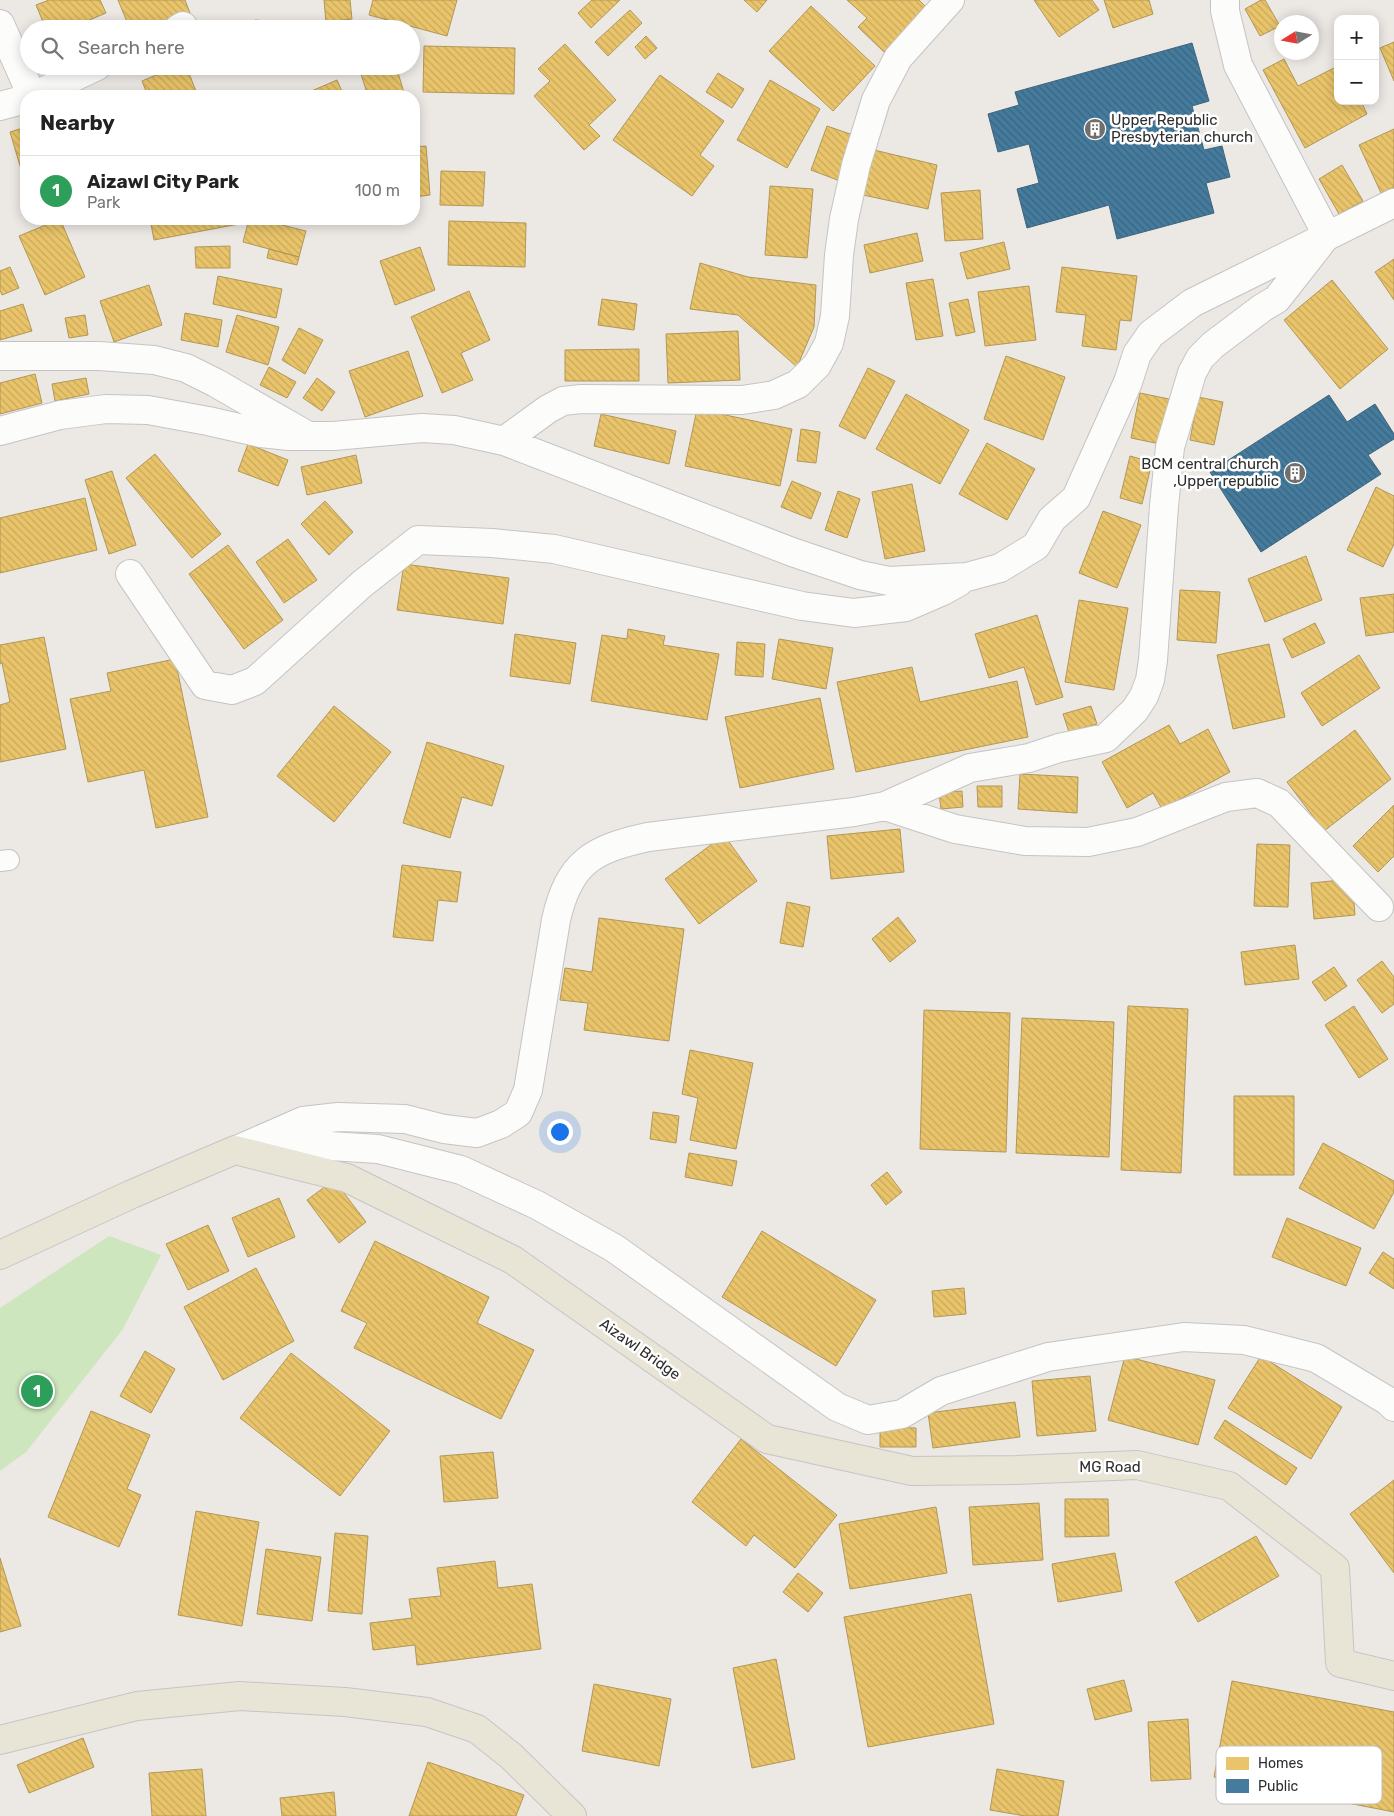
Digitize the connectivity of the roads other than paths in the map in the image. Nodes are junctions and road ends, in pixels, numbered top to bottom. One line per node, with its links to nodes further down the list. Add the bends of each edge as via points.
1 (949, 0): 16 (street, via 898,58 876,100 844,219 835,316 829,343 817,365 798,384 774,395 742,400 581,398 563,401)
2 (1225, 0): 12 (street, via 1224,11 1238,65)
3 (0, 24): 4 (street)
4 (20, 68)
5 (23, 75): 7 (street)
6 (78, 75): 8 (street)
7 (30, 90)
8 (46, 90)
9 (20, 101): 10 (street)
10 (0, 106)
11 (1394, 203): 12 (street)
12 (1327, 235): 18 (street, via 1192,303 1151,334 1138,354 1076,498 1052,519 1036,546 1000,568); 19 (street, via 1277,299 1213,346 1200,358 1192,373 1170,448 1150,680 1135,710 1106,738 1029,758 970,768)
13 (0, 356): 15 (street, via 99,356 154,360 186,368)
14 (0, 431): 15 (street, via 60,415 106,409 148,410 260,433)
15 (309, 436): 16 (street, via 422,428 454,430)
16 (504, 441): 18 (street, via 860,575 889,581)
17 (130, 574): 18 (street, via 205,685 232,690 255,681 362,584 418,540 554,549 802,606 854,613 906,607 943,592)
18 (967, 577)
19 (885, 806): 20 (street, via 955,829 1025,841 1088,842 1137,832 1226,797 1257,793 1279,803); 21 (street, via 648,837 600,851 582,864 561,897 528,1090 518,1113 501,1124 477,1133 405,1119 338,1117 303,1121)
20 (1379, 907)
21 (235, 1150): 22 (main road); 23 (street, via 314,1145 378,1149 461,1170 538,1205 614,1248 837,1407 868,1420 902,1414 941,1392 1048,1357 1184,1337 1244,1340 1316,1358); 24 (main road, Aizawl Bridge, via 346,1178 513,1260)
22 (0, 1255)
23 (1394, 1407)
24 (767, 1439): 25 (main road, MG Road, via 912,1471 1137,1465 1229,1486 1335,1568 1340,1663)
25 (1394, 1676)
26 (0, 1740): 27 (main road, via 137,1706 240,1696 345,1702 426,1712 477,1729 511,1756)
27 (572, 1816)

